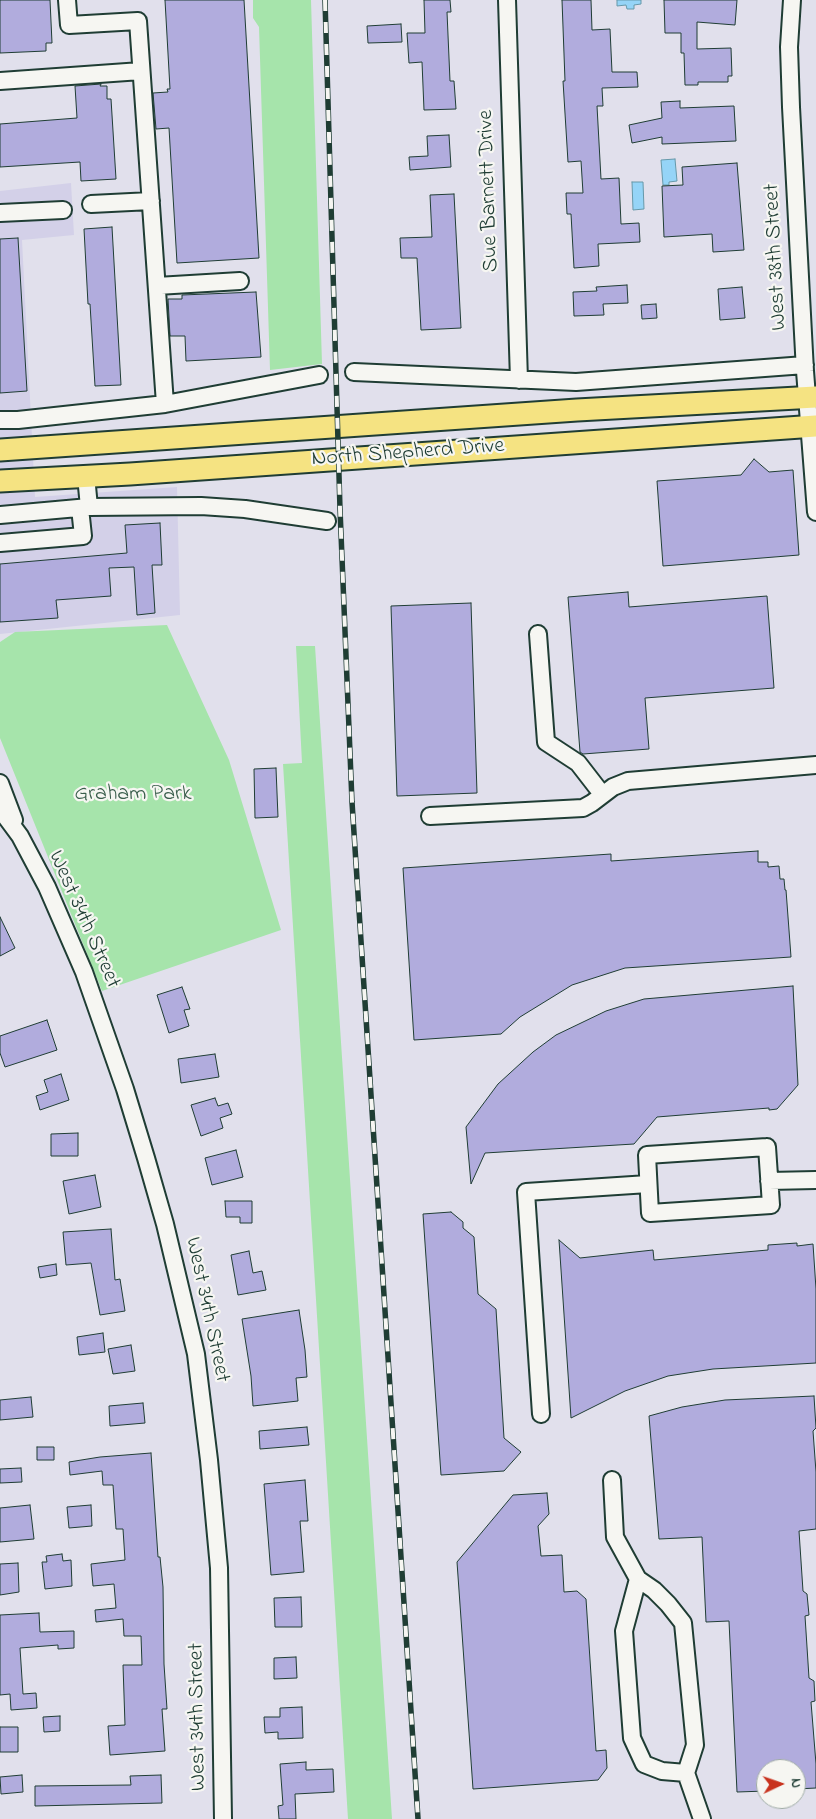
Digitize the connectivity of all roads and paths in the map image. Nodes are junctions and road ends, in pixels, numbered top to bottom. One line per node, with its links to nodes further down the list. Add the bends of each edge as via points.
1 (67, 0): 4 (street, via 70,25 138,21)
2 (507, 0): 15 (street, Sue Barnett Drive)
3 (792, 0): 12 (street, West 38th Street, via 789,46 791,108)
4 (141, 71): 5 (street); 6 (street)
5 (0, 81)
6 (151, 201): 7 (street); 11 (street)
7 (91, 204)
8 (63, 210): 9 (street)
9 (0, 213)
10 (240, 281): 11 (street)
11 (157, 286): 17 (street)
12 (805, 365): 15 (street, via 576,382); 16 (street, West 38th Street)
13 (354, 372): 15 (street)
14 (319, 376): 17 (street)
15 (519, 380)
16 (812, 397): 19 (street, West 38th Street); 20 (main road, North Shepherd Drive)
17 (165, 404): 18 (street)
18 (0, 420)
19 (813, 426): 21 (main road, North Shepherd Drive); 24 (street, West 38th Street)
20 (0, 450)
21 (86, 476): 22 (main road, North Shepherd Drive); 23 (street)
22 (0, 481)
23 (85, 508): 25 (street); 26 (street, via 201,506 245,509); 27 (street, via 83,536)
24 (816, 512)
25 (0, 515)
26 (327, 522)
27 (0, 543)
28 (538, 634): 31 (street, via 546,742 578,763)
29 (816, 766): 31 (street, via 628,781)
30 (0, 783): 34 (street, West 34th Street)
31 (602, 794): 33 (street, via 583,808)
32 (0, 809): 34 (street, West 34th Street)
33 (430, 816)
34 (20, 836): 42 (street, West 34th Street, via 47,887 84,972 125,1089 165,1224 196,1354 219,1568)
35 (816, 1180): 36 (street)
36 (769, 1181): 37 (street, via 771,1205 650,1213); 37 (street, via 767,1147 647,1155)
37 (648, 1184): 38 (street, via 526,1192)
38 (541, 1414)
39 (612, 1480): 40 (street, via 615,1537)
40 (638, 1579): 41 (street, via 654,1590 683,1623 695,1746); 41 (street, via 624,1631 632,1738 644,1764 662,1771)
41 (686, 1773): 43 (street)
42 (223, 1819)
43 (702, 1819)

